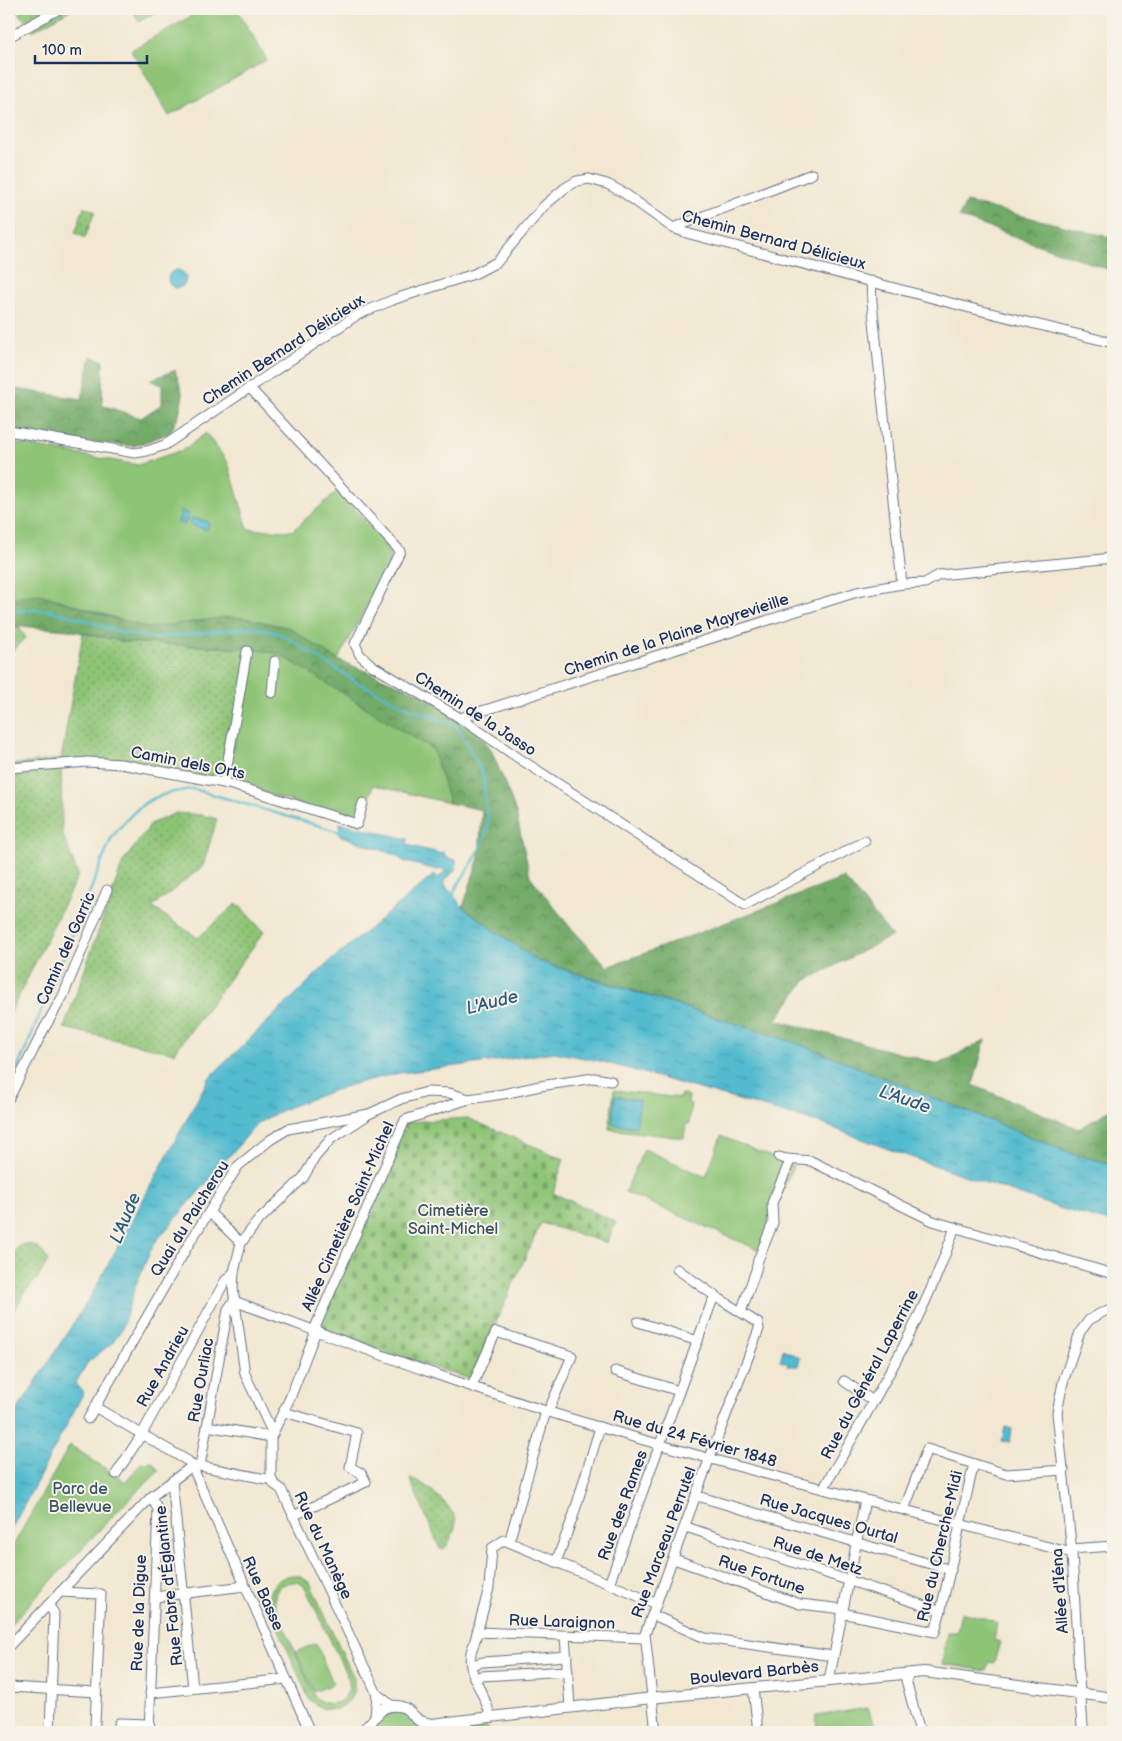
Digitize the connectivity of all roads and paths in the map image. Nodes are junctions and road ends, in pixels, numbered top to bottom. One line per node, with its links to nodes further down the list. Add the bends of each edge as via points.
1 (59, 9): 2 (street)
2 (9, 38)
3 (812, 174): 4 (street)
4 (673, 228): 5 (street, Chemin Bernard Délicieux); 7 (street, Chemin Bernard Délicieux, via 607,184 589,179 577,181 544,206 497,262 474,274 395,299 357,315)
5 (871, 281): 6 (street, Chemin Bernard Délicieux); 10 (street)
6 (1113, 343)
7 (249, 387): 8 (street, Chemin Bernard Délicieux, via 165,445 147,451 135,453); 14 (street, Chemin de la Jasso, via 400,551 355,644 360,655)
8 (9, 432)
9 (1113, 558): 10 (street, Chemin de la Plaine Mayrevieille, via 939,575 925,583)
10 (902, 584): 14 (street, Chemin de la Plaine Mayrevieille, via 856,592)
11 (247, 651): 16 (street)
12 (275, 661): 13 (street)
13 (272, 693)
14 (460, 718): 18 (street, Chemin de la Jasso, via 745,905)
15 (9, 768): 16 (street, Camin dels Orts, via 88,762 121,764)
16 (224, 783): 17 (street, Camin dels Orts, via 356,824)
17 (363, 803)
18 (865, 841)
19 (106, 890): 21 (street, Camin del Garric, via 63,996)
20 (611, 1081): 22 (street, Quai du Paicherou, via 594,1078)
21 (9, 1098)
22 (469, 1099): 23 (street, Quai du Paicherou, via 449,1093 427,1092 401,1099); 39 (street, Allée Cimetière Saint-Michel, via 405,1120)
23 (369, 1114): 24 (street, Quai du Paicherou); 25 (street)
24 (324, 1123): 25 (street, via 333,1133); 28 (street, Quai du Paicherou, via 288,1129 251,1155 238,1166)
25 (331, 1139): 30 (street, via 303,1178 257,1222)
26 (779, 1157): 27 (street)
27 (790, 1160): 29 (street, via 811,1161 920,1215); 37 (street, via 772,1203 773,1223)
28 (210, 1212): 30 (street); 46 (street, Quai du Paicherou)
29 (955, 1227): 33 (street); 45 (street, Rue du Général Laperrine, via 929,1295)
30 (241, 1243): 32 (street)
31 (677, 1269): 34 (street, Rue Marceau Perrutel)
32 (234, 1272): 35 (street); 52 (street, Rue Andrieu, via 225,1281)
33 (1113, 1274)
34 (715, 1296): 37 (street, Rue Marceau Perrutel); 40 (street, Rue des Rames)
35 (234, 1301): 39 (street, Rue du 24 Février 1848); 50 (street, Rue Ourliac, via 228,1309); 53 (street, via 245,1374)
36 (1113, 1308): 58 (street, Allée d'Iéna, via 1090,1320 1080,1332 1063,1382 1057,1413)
37 (741, 1312): 55 (street, Rue Marceau Perrutel, via 758,1323 759,1329)
38 (638, 1322): 40 (street)
39 (315, 1330): 43 (street, Rue du 24 Février 1848); 47 (street, Allée Cimetière Saint-Michel)
40 (698, 1341): 44 (street, Rue des Rames)
41 (615, 1371): 44 (street)
42 (844, 1381): 45 (street)
43 (472, 1386): 48 (street, Rue du 24 Février 1848); 48 (street, via 496,1332 572,1356)
44 (679, 1391): 54 (street, Rue des Rames)
45 (873, 1400): 62 (street, Rue du Général Laperrine)
46 (96, 1407): 49 (street, Quai du Paicherou); 52 (street)
47 (284, 1412): 53 (street, Allée Cimetière Saint-Michel); 67 (street, via 356,1433 350,1467 361,1473 366,1482)
48 (547, 1412): 51 (street, Rue du 24 Février 1848); 70 (street)
49 (88, 1419)
50 (207, 1426): 53 (street); 57 (street, Rue Ourliac)
51 (600, 1427): 54 (street, Rue du 24 Février 1848); 75 (street)
52 (142, 1434): 57 (street); 59 (street, Rue Andrieu)
53 (272, 1435): 60 (street)
54 (660, 1445): 55 (street, Rue du 24 Février 1848); 78 (street, Rue des Rames)
55 (709, 1460): 62 (street, Rue du 24 Février 1848); 63 (street, Rue Marceau Perrutel)
56 (974, 1464): 58 (street, via 1013,1475); 66 (street, via 927,1450); 68 (street, Rue du Cherche-Midi)
57 (196, 1466): 60 (street); 61 (street); 79 (street, Rue Basse)
58 (1064, 1470): 73 (street, Allée d'Iéna)
59 (116, 1474)
60 (271, 1478): 67 (street, Rue du Manège, via 281,1488)
61 (172, 1481): 64 (street); 81 (street, Rue Fabre d'Églantine)
62 (823, 1489): 65 (street, Rue du 24 Février 1848)
63 (697, 1496): 69 (street, Rue Marceau Perrutel); 71 (street, Rue Jacques Ourtal)
64 (150, 1497): 80 (street); 82 (street, Rue de la Digue, via 158,1509)
65 (865, 1500): 66 (street, Rue du 24 Février 1848); 71 (street)
66 (904, 1510): 68 (street, Rue du 24 Février 1848)
67 (293, 1516): 106 (street, Rue du Manège)
68 (959, 1524): 73 (street, Rue du 24 Février 1848); 76 (street, Rue du Cherche-Midi)
69 (686, 1527): 74 (street, Rue Marceau Perrutel); 77 (street, Rue de Metz)
70 (506, 1541): 75 (street); 88 (street, via 492,1548 489,1588)
71 (857, 1542): 76 (street, Rue Jacques Ourtal); 77 (street)
72 (1113, 1546): 73 (street, Rue du 24 Février 1848)
73 (1072, 1551): 107 (street, Allée d'Iéna)
74 (674, 1559): 83 (street, Rue Marceau Perrutel); 85 (street, Rue Fortune, via 800,1604)
75 (556, 1562): 78 (street)
76 (951, 1570): 86 (street, Rue du Cherche-Midi)
77 (849, 1581): 85 (street); 86 (street, Rue de Metz)
78 (609, 1584): 83 (street)
79 (245, 1586): 81 (street); 98 (street, Rue Basse)
80 (60, 1592): 84 (street); 104 (street, via 101,1594)
81 (184, 1593): 82 (street); 101 (street, Rue Fabre d'Églantine)
82 (155, 1596): 105 (street, Rue de la Digue)
83 (657, 1604): 87 (street, Rue Marceau Perrutel)
84 (48, 1605): 91 (street); 103 (street, via 54,1613)
85 (842, 1611): 86 (street, Rue du Cherche-Midi, via 935,1632); 93 (street)
86 (941, 1611)
87 (653, 1615): 90 (street, Rue Marceau Perrutel); 93 (street, via 705,1638)
88 (478, 1632): 89 (street, Rue Laraignon); 94 (street, via 470,1651)
89 (565, 1636): 90 (street, Rue Laraignon); 92 (street)
90 (646, 1638): 108 (street, Rue Marceau Perrutel)
91 (9, 1646)
92 (567, 1656): 94 (street); 95 (street)
93 (833, 1656): 99 (street)
94 (471, 1665): 97 (street)
95 (568, 1671): 97 (street); 111 (street)
96 (909, 1674): 99 (main road, Boulevard Barbès); 107 (main road, Boulevard Barbès, via 924,1672); 122 (street, via 906,1680)
97 (474, 1678): 113 (street)
98 (286, 1679): 101 (street); 118 (street, Rue Basse)
99 (829, 1680): 102 (main road, Boulevard Barbès)
100 (9, 1687): 103 (street)
101 (193, 1688): 105 (street)
102 (753, 1688): 108 (main road, Boulevard Barbès); 121 (street)
103 (52, 1690): 104 (street); 117 (street)
104 (96, 1692): 115 (street)
105 (150, 1693): 116 (street, Rue de la Digue)
106 (377, 1694): 110 (street, Rue du Manège); 112 (street)
107 (1080, 1694): 109 (main road, Boulevard Barbès); 123 (main road, Allée d'Iéna)
108 (653, 1698): 111 (main road, Boulevard Barbès); 120 (street, Rue Marceau Perrutel)
109 (1113, 1698)
110 (391, 1705): 112 (main road); 113 (main road, Boulevard Barbès, via 432,1724)
111 (570, 1707): 113 (main road, Boulevard Barbès)
112 (375, 1716): 119 (main road)
113 (490, 1716)
114 (119, 1723): 116 (street)
115 (95, 1724)
116 (149, 1728)
117 (50, 1732)
118 (310, 1732)
119 (359, 1732)
120 (656, 1732)
121 (758, 1732)
122 (920, 1732)
123 (1082, 1732)

